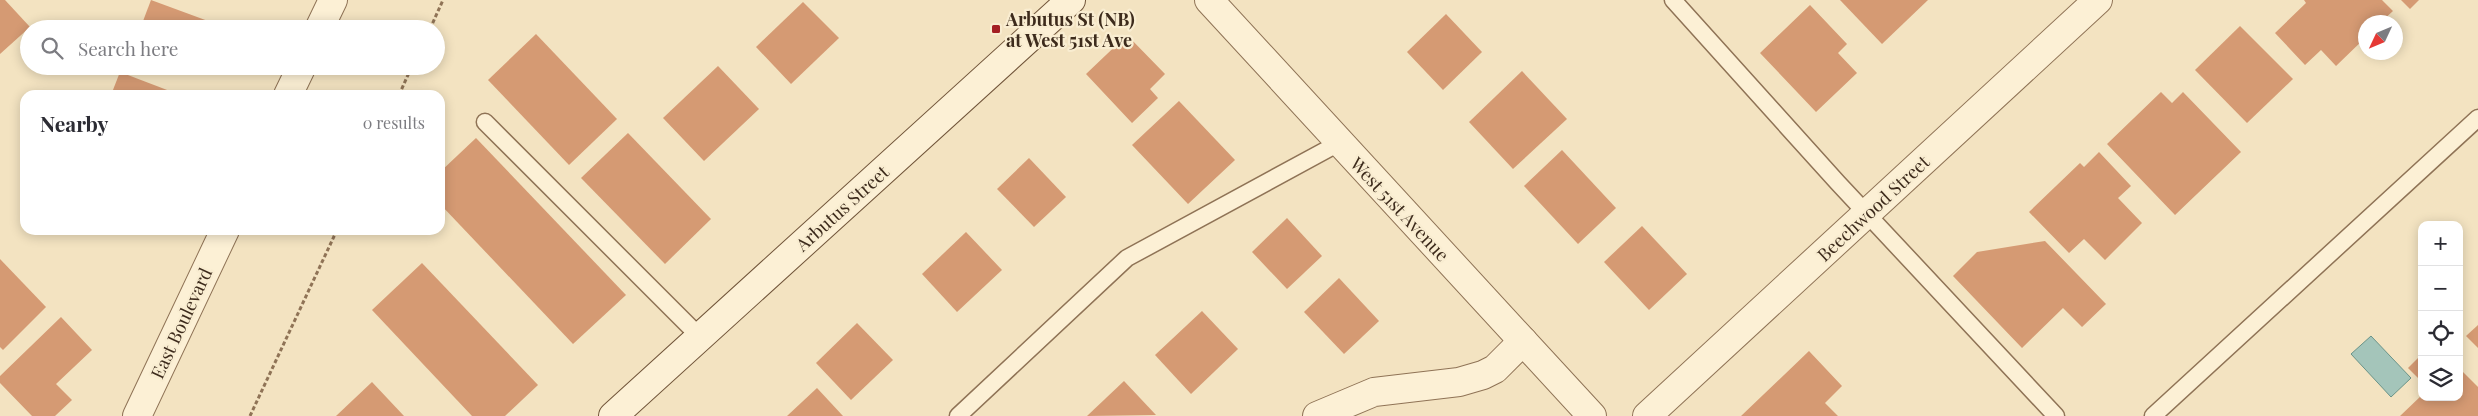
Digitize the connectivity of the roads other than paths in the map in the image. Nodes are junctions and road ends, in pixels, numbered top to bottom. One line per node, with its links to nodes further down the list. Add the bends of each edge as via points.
1 (333, 0): 6 (street)
2 (1071, 0): 14 (street, Arbutus Street)
3 (1209, 0): 11 (street, West 51st Avenue)
4 (1673, 0): 12 (lane)
5 (2098, 0): 12 (street, Beechwood Street)
6 (323, 20)
7 (298, 75): 8 (street)
8 (290, 90)
9 (2478, 118): 23 (lane)
10 (485, 122): 14 (lane)
11 (1339, 143): 15 (street, West 51st Avenue); 18 (lane, via 1127,258)
12 (1868, 213): 21 (street, Beechwood Street); 22 (lane)
13 (223, 235): 16 (street, East Boulevard)
14 (700, 337): 17 (street, Arbutus Street)
15 (1523, 341): 19 (street, via 1495,369 1483,375 1459,382 1374,392); 20 (street, West 51st Avenue)
16 (137, 416)
17 (613, 416)
18 (958, 416)
19 (1317, 416)
20 (1592, 416)
21 (1647, 416)
22 (2056, 416)
23 (2153, 416)

